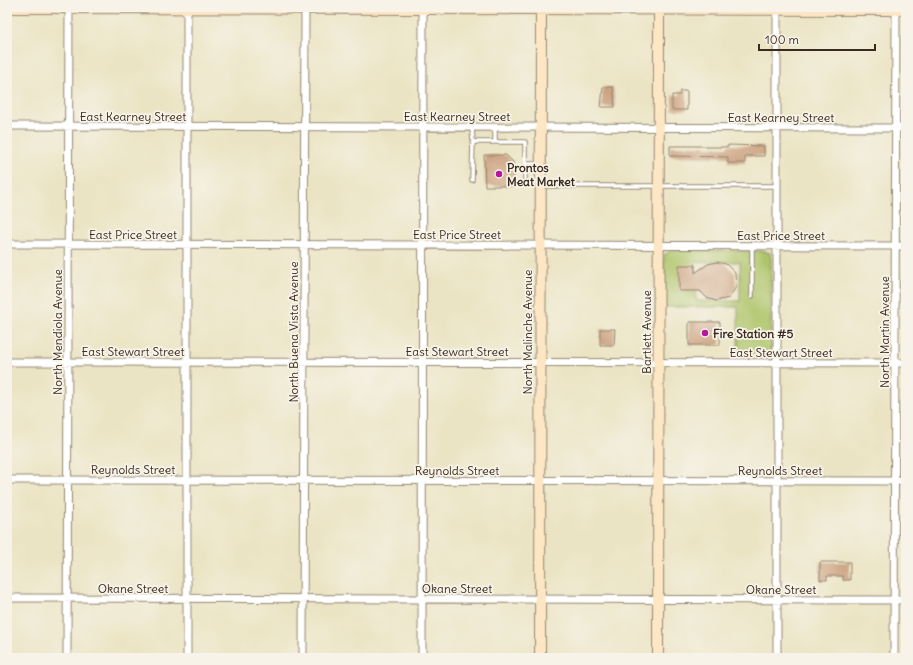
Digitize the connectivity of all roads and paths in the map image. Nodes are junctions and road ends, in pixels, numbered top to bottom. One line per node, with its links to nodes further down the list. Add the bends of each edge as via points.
1 (7, 8): 2 (main road)
2 (69, 8): 3 (main road); 11 (street, North Mendiola Avenue)
3 (187, 8): 4 (main road); 12 (street)
4 (305, 8): 5 (main road); 13 (street, North Buena Vista Avenue)
5 (423, 8): 6 (main road); 14 (street)
6 (541, 8): 7 (main road); 17 (main road, North Malinche Avenue)
7 (659, 8): 8 (main road); 18 (main road, Bartlett Avenue)
8 (777, 8): 9 (main road); 19 (street)
9 (899, 9): 20 (street, North Martin Avenue)
10 (7, 126): 11 (street, East Kearney Street)
11 (69, 126): 12 (street, East Kearney Street); 32 (street, North Mendiola Avenue)
12 (187, 127): 13 (street, East Kearney Street); 33 (street)
13 (305, 127): 14 (street, East Kearney Street); 34 (street, North Buena Vista Avenue)
14 (423, 127): 15 (street, East Kearney Street); 35 (street)
15 (472, 127): 16 (street, East Kearney Street); 22 (lane)
16 (495, 127): 17 (street, East Kearney Street); 23 (lane)
17 (541, 127): 18 (street, East Kearney Street); 25 (main road, North Malinche Avenue)
18 (659, 128): 19 (street, East Kearney Street); 29 (main road, Bartlett Avenue)
19 (777, 128): 20 (street, East Kearney Street); 30 (street)
20 (895, 128): 21 (street, East Kearney Street); 40 (street, North Martin Avenue)
21 (906, 128)
22 (472, 142): 23 (lane); 26 (lane)
23 (495, 142): 24 (lane, via 525,142)
24 (525, 164): 25 (lane); 27 (lane)
25 (541, 164): 28 (main road, North Malinche Avenue)
26 (472, 180)
27 (525, 181)
28 (541, 186): 29 (lane); 36 (main road, North Malinche Avenue)
29 (659, 186): 30 (lane); 37 (main road, Bartlett Avenue)
30 (777, 186): 39 (street)
31 (7, 244): 32 (street, East Price Street)
32 (69, 244): 33 (street, East Price Street); 44 (street, North Mendiola Avenue)
33 (187, 245): 34 (street, East Price Street); 45 (street)
34 (305, 245): 35 (street, East Price Street); 46 (street, North Buena Vista Avenue)
35 (423, 245): 36 (street, East Price Street); 47 (street)
36 (541, 245): 37 (street, East Price Street); 48 (main road, North Malinche Avenue)
37 (659, 246): 38 (street, East Price Street); 49 (main road, Bartlett Avenue)
38 (752, 246): 39 (street, East Price Street); 42 (lane)
39 (777, 246): 40 (street, East Price Street); 50 (street)
40 (895, 246): 41 (street, East Price Street); 51 (street, North Martin Avenue)
41 (906, 246)
42 (752, 296)
43 (7, 362): 44 (street, East Stewart Street)
44 (68, 362): 45 (street, East Stewart Street); 54 (street, North Mendiola Avenue)
45 (187, 362): 46 (street, East Stewart Street); 55 (street)
46 (304, 362): 47 (street, East Stewart Street); 56 (street, North Buena Vista Avenue)
47 (423, 362): 48 (street, East Stewart Street); 57 (street)
48 (540, 363): 49 (street, East Stewart Street); 58 (main road, North Malinche Avenue)
49 (659, 363): 50 (street, East Stewart Street); 62 (main road, Bartlett Avenue)
50 (777, 363): 51 (street, East Stewart Street); 59 (street)
51 (895, 363): 52 (street, East Stewart Street); 60 (street, North Martin Avenue)
52 (906, 363)
53 (7, 480): 54 (street, Reynolds Street)
54 (68, 480): 55 (street, Reynolds Street); 64 (street, North Mendiola Avenue)
55 (187, 480): 56 (street, Reynolds Street); 65 (street)
56 (304, 480): 57 (street, Reynolds Street); 66 (street, North Buena Vista Avenue)
57 (422, 481): 58 (street, Reynolds Street); 67 (street)
58 (540, 481): 62 (street, Reynolds Street); 68 (main road, North Malinche Avenue)
59 (777, 481): 60 (street, Reynolds Street); 62 (street, Reynolds Street); 70 (street)
60 (895, 481): 61 (street, Reynolds Street); 71 (street, North Martin Avenue)
61 (906, 481)
62 (658, 482): 69 (main road, Bartlett Avenue)
63 (7, 598): 64 (street, Okane Street)
64 (67, 598): 65 (street, Okane Street); 73 (street, North Mendiola Avenue)
65 (187, 599): 66 (street, Okane Street); 74 (street)
66 (303, 599): 67 (street, Okane Street); 75 (street, North Buena Vista Avenue)
67 (422, 599): 68 (street, Okane Street); 76 (street)
68 (540, 599): 69 (street, Okane Street); 77 (main road, North Malinche Avenue)
69 (658, 599): 70 (street, Okane Street); 78 (main road, Bartlett Avenue)
70 (776, 600): 71 (street, Okane Street); 79 (street)
71 (894, 600): 72 (street, Okane Street); 80 (street, North Martin Avenue)
72 (906, 600)
73 (67, 658)
74 (187, 658)
75 (303, 658)
76 (422, 658)
77 (540, 658)
78 (658, 658)
79 (776, 658)
80 (894, 658)

